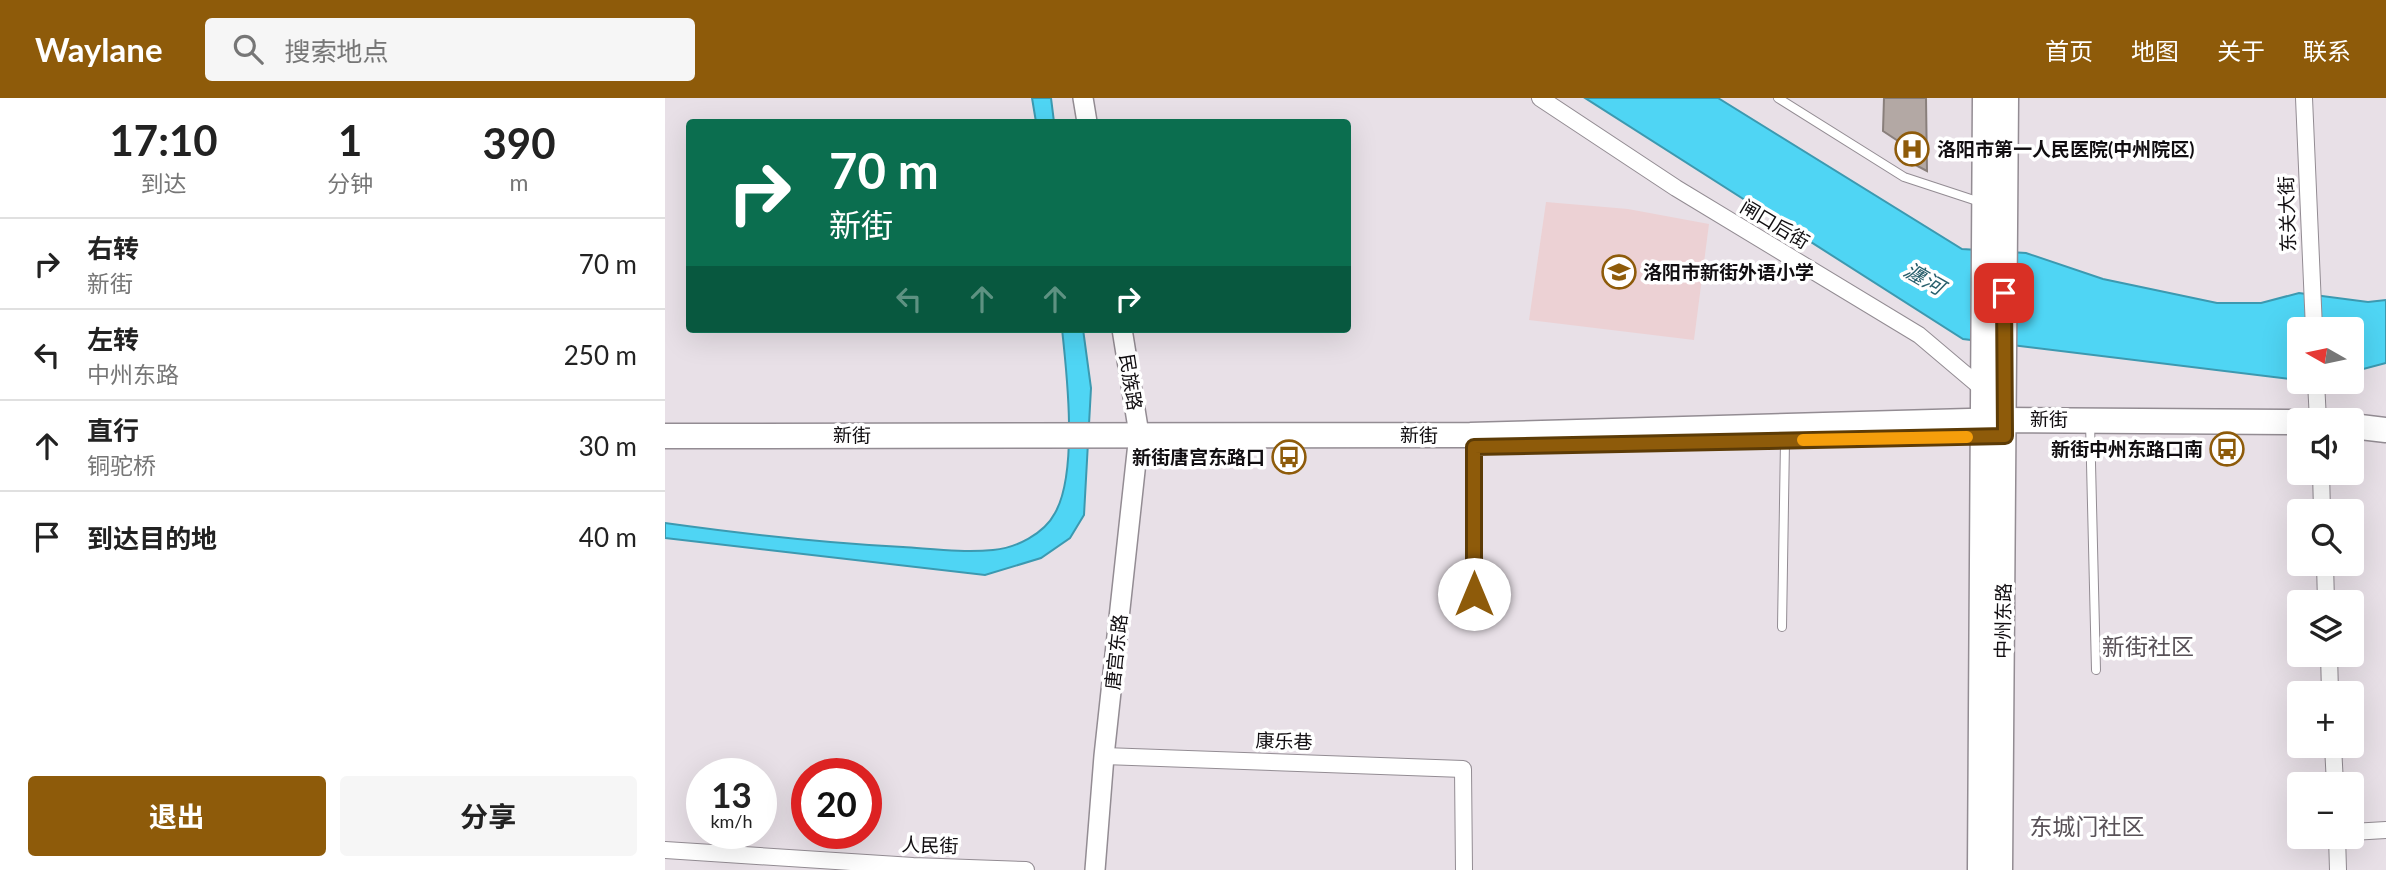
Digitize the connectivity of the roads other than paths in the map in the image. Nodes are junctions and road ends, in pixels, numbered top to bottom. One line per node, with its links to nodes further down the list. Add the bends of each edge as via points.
1 (1083, 98): 7 (street)
2 (1540, 98): 11 (street, 闸口后街, via 1676,188)
3 (1778, 98): 8 (lane, via 1904,177)
4 (1985, 98): 8 (main road)
5 (2006, 98): 8 (main road)
6 (2304, 98): 9 (street, 东关大街)
7 (1086, 119)
8 (1994, 208): 11 (main road, 中州东路)
9 (2312, 317)
10 (1123, 333): 20 (street, 民族路)
11 (1991, 379): 14 (main road, 中州东路)
12 (2287, 422): 15 (main road, 新街)
13 (2364, 427): 16 (main road)
14 (1994, 428): 15 (main road, 新街); 20 (main road, 新街); 21 (main road, 新街); 39 (main road, 中州东路); 40 (main road, 中州东路)
15 (2090, 428): 18 (main road); 28 (lane)
16 (2386, 430)
17 (665, 436): 19 (main road, 新街)
18 (2287, 436)
19 (1048, 441): 20 (main road, 新街); 25 (main road, 新街)
20 (1139, 441): 24 (main road, 新街); 29 (street, 唐宫东路)
21 (1785, 441): 24 (main road, 新街); 27 (lane)
22 (2364, 442): 23 (main road)
23 (2386, 445)
24 (1474, 447): 26 (lane)
25 (665, 450)
26 (1474, 594)
27 (1782, 627)
28 (2096, 670)
29 (1104, 756): 37 (street, 唐宫东路); 38 (street, 康乐巷, via 1463,769)
30 (2386, 830): 31 (street)
31 (2364, 831)
32 (2337, 849): 41 (street)
33 (665, 850): 34 (street, 人民街)
34 (761, 863): 35 (street, 人民街)
35 (913, 868): 36 (street, 人民街)
36 (1026, 870)
37 (1095, 870)
38 (1464, 870)
39 (1980, 870)
40 (2000, 870)
41 (2338, 870)

